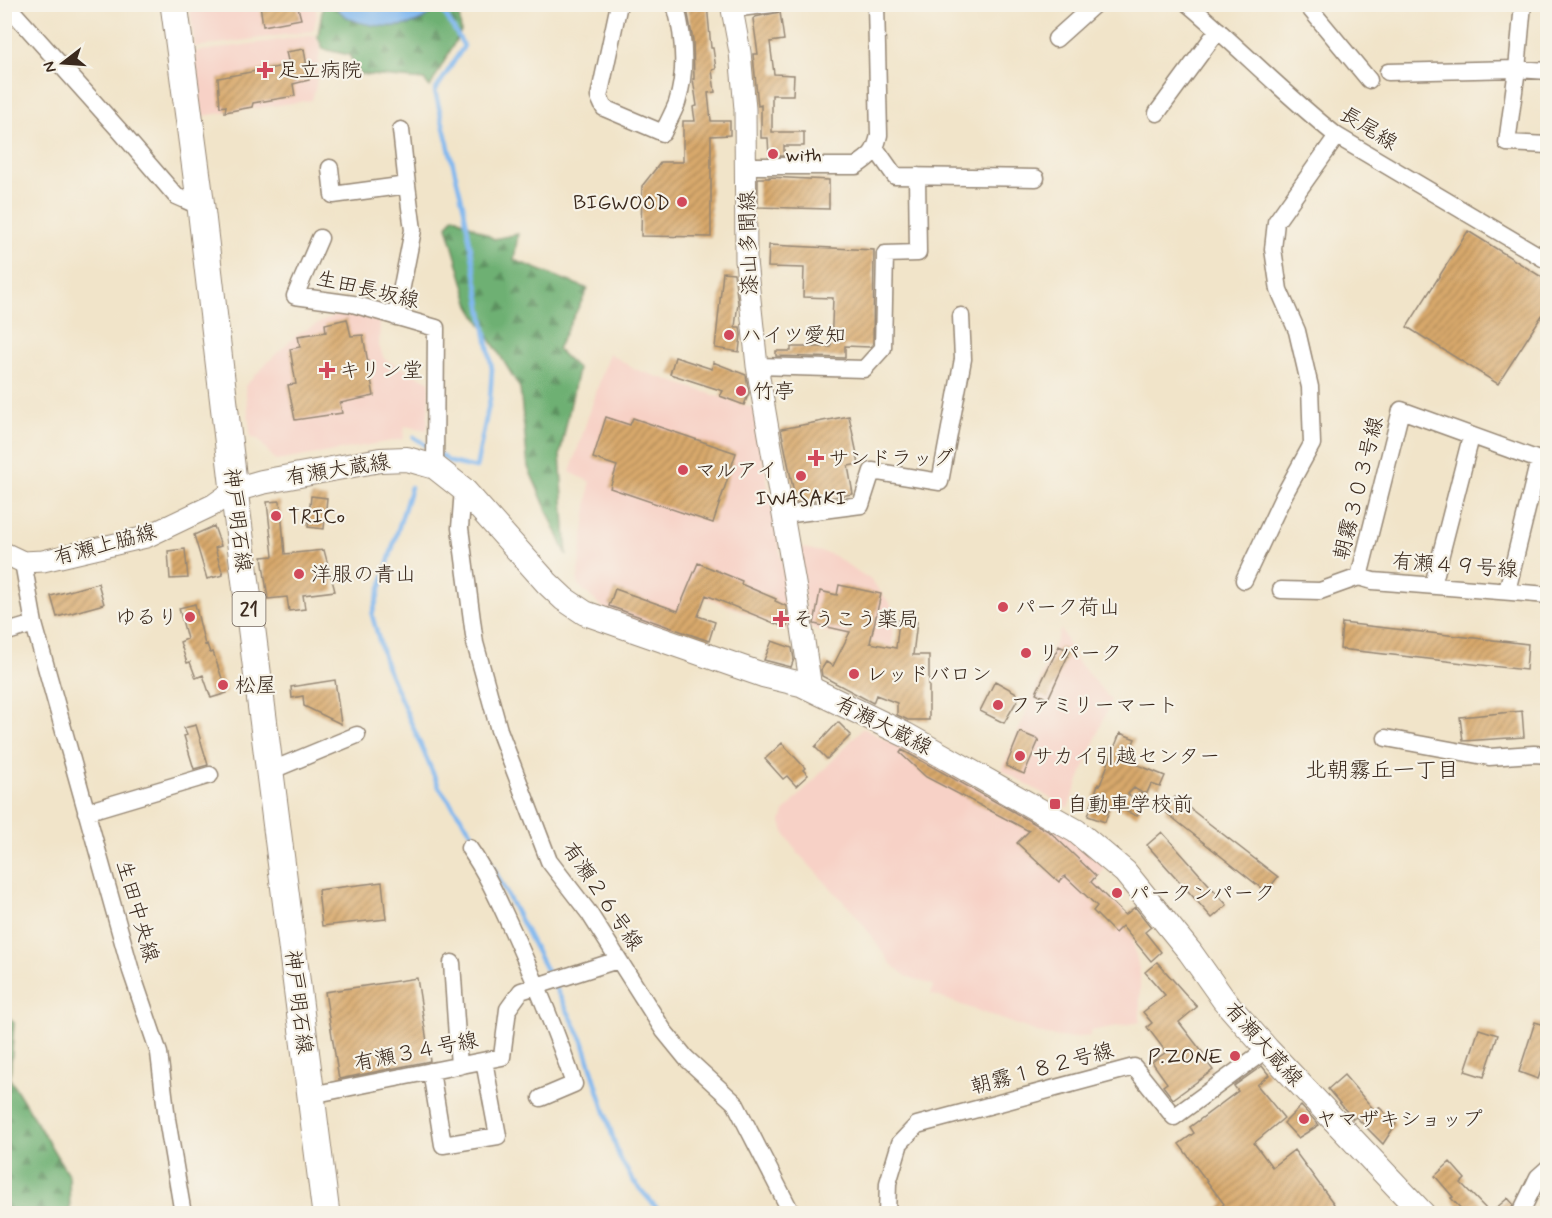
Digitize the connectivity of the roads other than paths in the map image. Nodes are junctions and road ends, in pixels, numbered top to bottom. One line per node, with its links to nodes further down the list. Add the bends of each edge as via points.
1 (6, 4): 28 (street, via 176,196)
2 (174, 4): 28 (main road, 神戸明石線 / 21)
3 (619, 4): 4 (street, via 599,97 604,108 663,134 683,77 681,26)
4 (675, 4)
5 (773, 4): 11 (street)
6 (876, 4): 22 (street)
7 (1095, 4): 13 (street)
8 (1188, 4): 12 (street, 長尾線)
9 (1306, 4): 17 (street)
10 (1523, 4): 14 (street)
11 (732, 7): 23 (street, 漆山多聞線, via 740,52)
12 (1218, 30): 18 (street); 20 (street, 長尾線)
13 (1056, 39)
14 (1517, 69): 15 (street); 16 (street); 21 (street, via 1507,143)
15 (1548, 70)
16 (1388, 72)
17 (1368, 80)
18 (1157, 113)
19 (401, 130): 27 (street)
20 (1337, 136): 30 (street, 長尾線); 42 (street, via 1276,222 1273,249 1280,290 1298,331 1310,387 1312,444)
21 (1548, 145)
22 (876, 149): 23 (street, via 856,166); 25 (street, via 895,176)
23 (746, 166): 33 (street, 漆山多聞線, via 746,261)
24 (330, 168): 27 (street, via 333,195)
25 (917, 176): 26 (street); 33 (street, via 918,252 885,254 883,348 864,369)
26 (1036, 178)
27 (407, 184): 32 (street, via 413,230)
28 (201, 207): 38 (main road, 神戸明石線 / 21)
29 (320, 238): 32 (street, 生田長坂線, via 295,296 352,304)
30 (1548, 261)
31 (961, 316): 39 (street, via 963,359 940,482 872,471 861,505)
32 (396, 317): 36 (street, 生田長坂線, via 436,328)
33 (757, 366): 39 (street, 漆山多聞線)
34 (1471, 437): 35 (street); 41 (street, 朝霧３０３号線, via 1401,410); 43 (street)
35 (1543, 456): 45 (street)
36 (435, 467): 37 (main road, 有瀬大蔵線); 38 (main road, 有瀬大蔵線, via 407,459 380,460)
37 (463, 489): 49 (main road, 有瀬大蔵線, via 547,583 585,613); 57 (street, 有瀬２６号線, via 460,528 475,643 498,730 549,861 589,913)
38 (234, 490): 40 (street, 有瀬上脇線, via 213,505 146,537 43,561); 53 (main road, 神戸明石線 / 21)
39 (784, 515): 49 (street, 漆山多聞線)
40 (14, 557): 47 (street, 生田中央線)
41 (1359, 577): 43 (street, 有瀬４９号線); 44 (street, via 1320,591)
42 (1244, 580)
43 (1432, 585): 45 (street, 有瀬４９号線)
44 (1281, 590)
45 (1507, 591): 46 (street, 有瀬４９号線)
46 (1548, 595)
47 (34, 624): 48 (street); 55 (street, 生田中央線)
48 (4, 633)
49 (811, 688): 60 (main road, 有瀬大蔵線, via 906,735 1076,831 1125,872)
50 (357, 735): 53 (street)
51 (1386, 738): 52 (street, via 1489,757)
52 (1548, 755)
53 (270, 771): 64 (main road, 神戸明石線 / 21)
54 (210, 775): 55 (street)
55 (86, 812): 67 (street, 生田中央線, via 131,971 159,1053)
56 (469, 848): 59 (street, via 484,869)
57 (618, 960): 59 (street, 有瀬３４号線); 69 (street, 有瀬２６号線, via 671,1040 735,1103)
58 (452, 963): 62 (street)
59 (540, 985): 61 (street, 有瀬３４号線, via 521,991 508,1009 502,1057); 65 (street, via 574,1084)
60 (1267, 1049): 70 (street, 朝霧１８２号線, via 1174,1117 1134,1067 917,1125 900,1143 888,1183); 71 (main road, 有瀬大蔵線)
61 (484, 1061): 62 (street, 有瀬３４号線); 63 (street, via 498,1136 443,1145)
62 (459, 1066): 63 (street, 有瀬３４号線)
63 (430, 1071): 64 (street, 有瀬３４号線)
64 (311, 1095): 68 (main road, 神戸明石線 / 21)
65 (541, 1098)
66 (1548, 1168): 72 (street, via 1538,1177)
67 (183, 1214)
68 (326, 1214)
69 (792, 1214)
70 (887, 1214)
71 (1424, 1214)
72 (1520, 1214)

